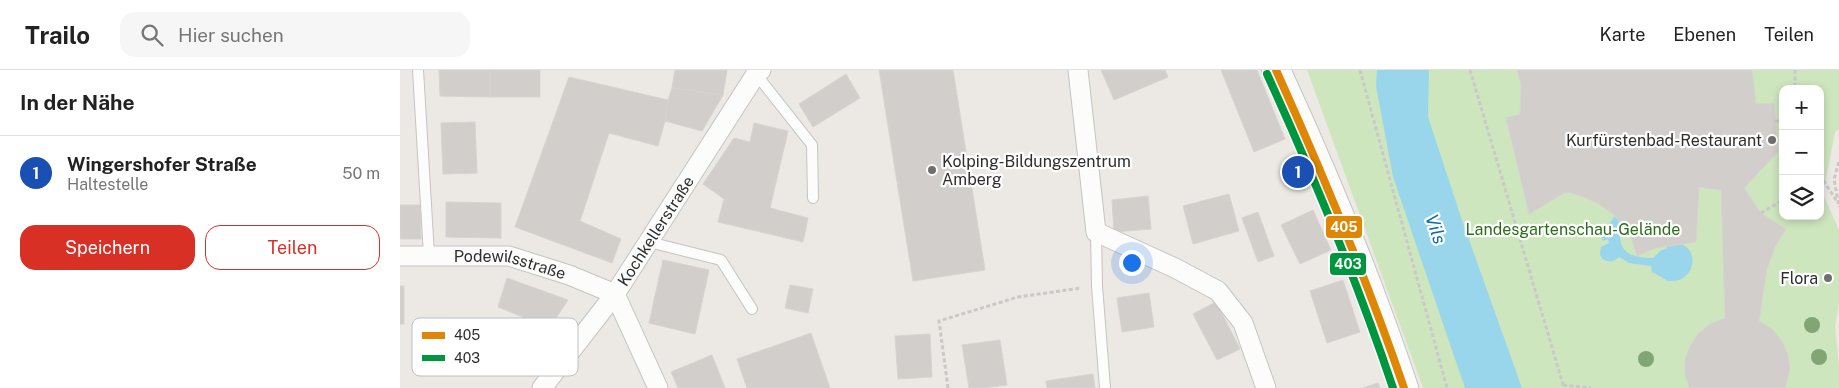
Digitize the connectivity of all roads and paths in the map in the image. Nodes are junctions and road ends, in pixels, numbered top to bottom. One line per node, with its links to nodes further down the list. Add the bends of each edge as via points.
1 (418, 70): 19 (lane)
2 (1078, 70): 17 (street)
3 (1276, 70): 32 (street, via 1385,331)
4 (1360, 70): 33 (path)
5 (1470, 70): 26 (path)
6 (1795, 70): 8 (path)
7 (759, 72): 13 (lane, via 812,145); 18 (street, Kochkellerstraße)
8 (1795, 85)
9 (1775, 121): 10 (path)
10 (1779, 121)
11 (1839, 162): 15 (path, via 1834,180)
12 (1824, 182): 15 (path)
13 (813, 198)
14 (1779, 202): 16 (path)
15 (1838, 205)
16 (1762, 213)
17 (1096, 232): 21 (lane); 31 (street, via 1218,291 1243,323)
18 (649, 242): 22 (street, Kochkellerstraße); 23 (lane, via 721,260)
19 (429, 255): 20 (street, Podewilsstraße); 22 (street, Podewilsstraße, via 509,256)
20 (400, 256)
21 (1097, 286): 29 (path, via 1018,297 939,321); 30 (lane)
22 (615, 294): 24 (street, Kochkellerstraße); 28 (street)
23 (752, 310)
24 (578, 342)
25 (551, 376): 27 (street, Kochkellerstraße)
26 (1564, 387): 34 (path)
27 (542, 388)
28 (658, 388)
29 (948, 388)
30 (1105, 388)
31 (1266, 388)
32 (1404, 388)
33 (1447, 388)
34 (1591, 388)

